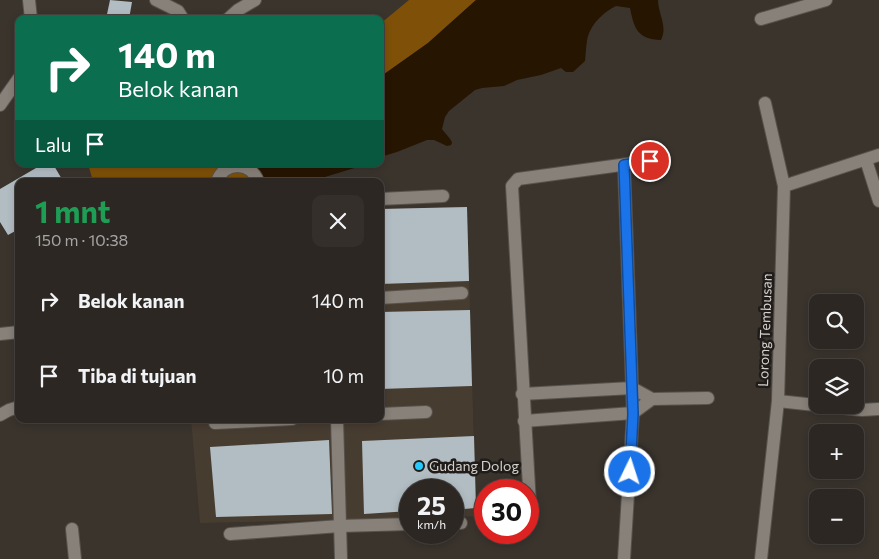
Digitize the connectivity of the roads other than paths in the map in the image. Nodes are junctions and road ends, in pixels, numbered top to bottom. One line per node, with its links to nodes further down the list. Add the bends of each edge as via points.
1 (29, 0): 5 (street)
2 (156, 0): 6 (street)
3 (254, 0): 7 (street)
4 (826, 0): 8 (street)
5 (31, 15)
6 (180, 15)
7 (232, 15)
8 (761, 19)
9 (15, 84): 11 (street)
10 (765, 103): 20 (street, Lorong Tembusan)
11 (0, 105)
12 (879, 155): 13 (street)
13 (866, 160): 20 (street); 23 (street)
14 (650, 161): 15 (street)
15 (624, 165): 28 (street); 29 (street, via 518,179 512,186)
16 (228, 167): 18 (street)
17 (246, 167): 19 (street)
18 (219, 178)
19 (256, 178)
20 (784, 186): 32 (street, Lorong Tembusan)
21 (443, 196): 22 (street)
22 (384, 199)
23 (879, 201)
24 (462, 293): 25 (street)
25 (384, 298)
26 (15, 332): 27 (street)
27 (0, 334)
28 (632, 388): 29 (street); 31 (street); 37 (street)
29 (522, 394): 39 (street)
30 (708, 398): 31 (street)
31 (652, 400): 37 (street)
32 (778, 401): 34 (street); 49 (street, Lorong Tembusan)
33 (15, 408): 38 (street)
34 (879, 409)
35 (426, 412): 36 (street)
36 (384, 414)
37 (633, 414): 39 (street); 48 (street)
38 (0, 415)
39 (524, 421): 41 (street)
40 (337, 423): 43 (street)
41 (528, 479)
42 (399, 524): 43 (street)
43 (340, 526): 45 (street); 47 (street)
44 (72, 529): 46 (street)
45 (230, 534)
46 (75, 559)
47 (341, 559)
48 (624, 559)
49 (761, 559)

